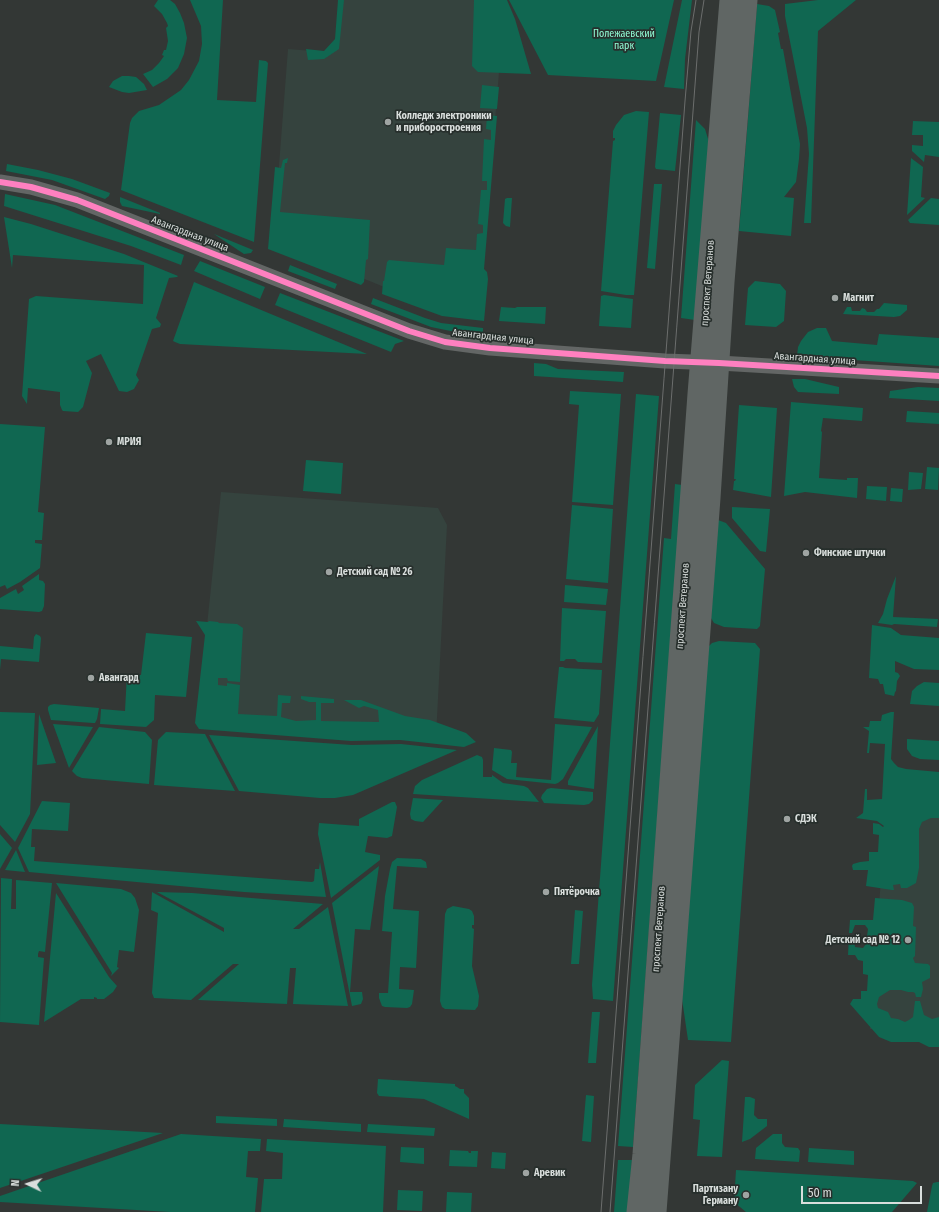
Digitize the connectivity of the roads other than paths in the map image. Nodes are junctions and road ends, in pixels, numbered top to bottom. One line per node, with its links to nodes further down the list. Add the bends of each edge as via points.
1 (730, 0): 4 (main road, проспект Ветеранов)
2 (747, 0): 4 (main road, проспект Ветеранов)
3 (0, 182): 4 (street, Авангардная улица, via 31,187 76,200 409,331 445,342 666,362)
4 (710, 362): 5 (street, Авангардная улица); 6 (main road, проспект Ветеранов); 7 (main road, проспект Ветеранов)
5 (939, 376)
6 (637, 1212)
7 (656, 1212)

